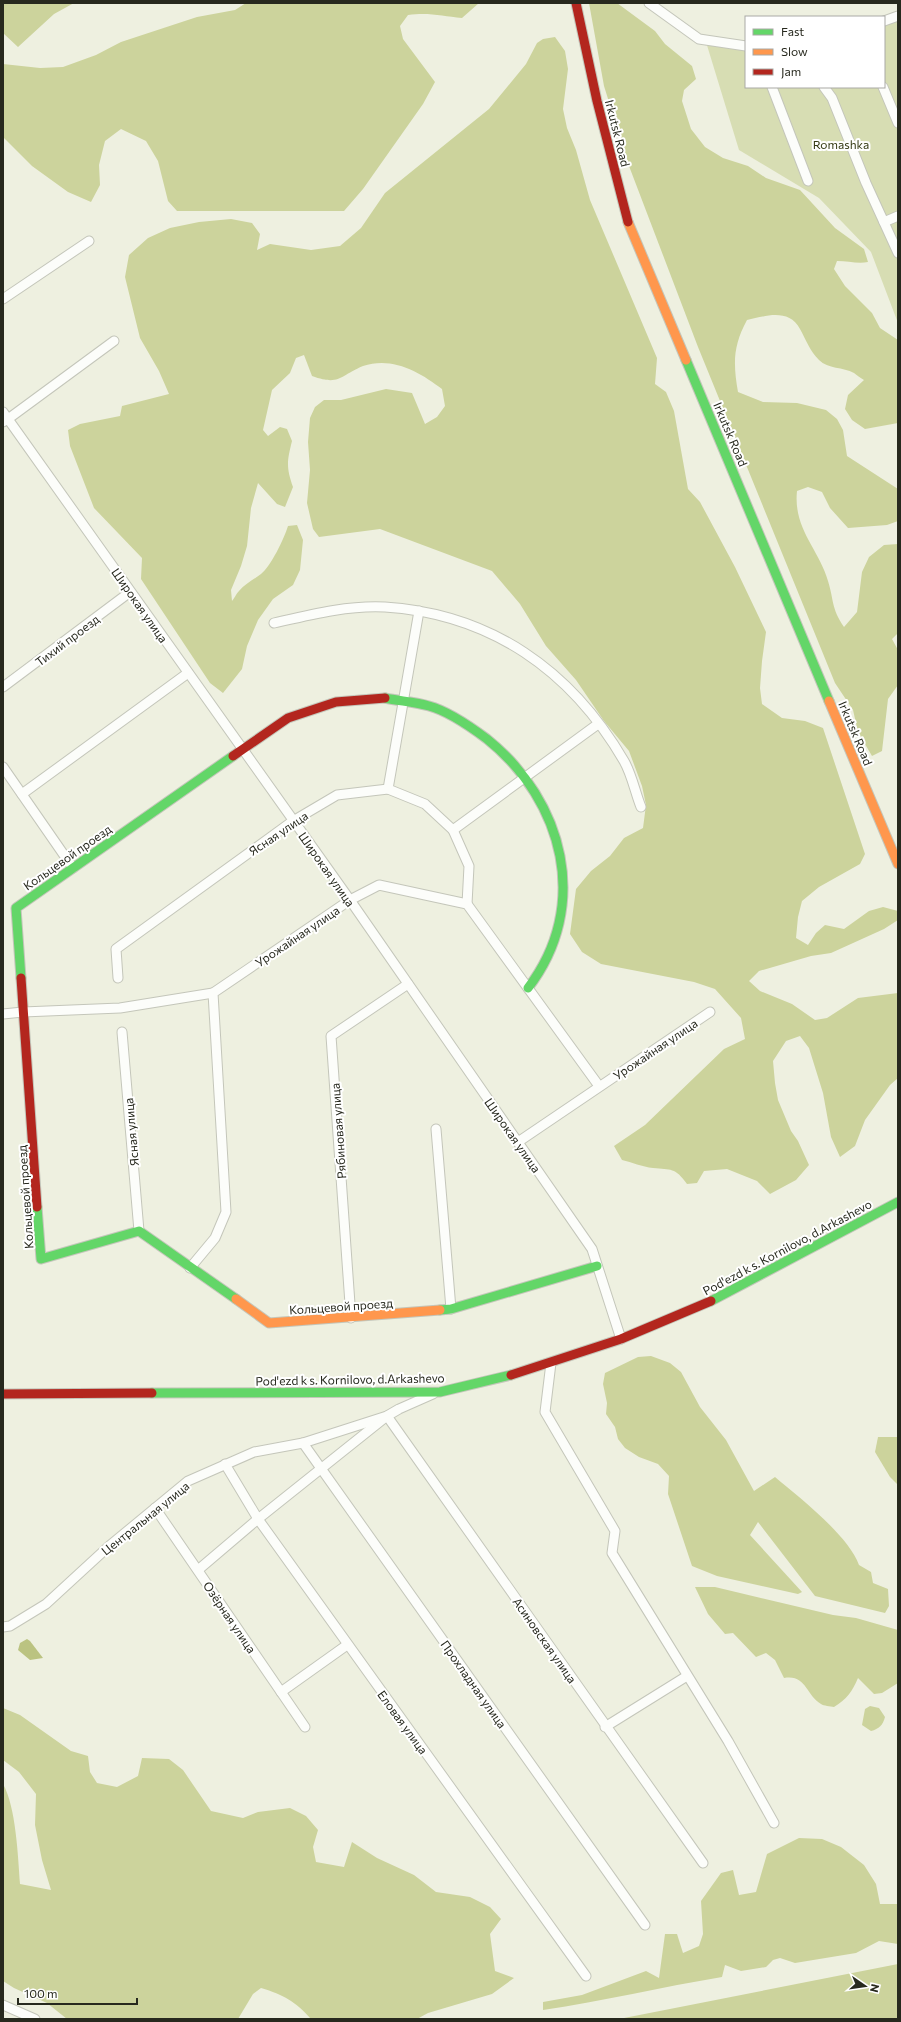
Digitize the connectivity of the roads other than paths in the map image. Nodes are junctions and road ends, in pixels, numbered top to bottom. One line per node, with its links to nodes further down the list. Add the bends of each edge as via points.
1 (576, 3): 33 (street, Irkutsk Road, via 597,101 628,220)
2 (649, 3): 5 (street, via 699,40)
3 (898, 16): 4 (street)
4 (885, 21)
5 (745, 46)
6 (772, 88): 10 (street)
7 (825, 88): 12 (street, via 832,98)
8 (883, 88): 9 (street)
9 (898, 123)
10 (808, 181)
11 (898, 216): 12 (street)
12 (884, 222): 14 (street)
13 (89, 240): 15 (street)
14 (898, 253)
15 (3, 299)
16 (114, 341): 17 (street)
17 (5, 418): 18 (street, Широкая улица)
18 (130, 592): 21 (street, Широкая улица); 22 (street, Тихий проезд)
19 (419, 611): 20 (street, via 384,607 349,609); 23 (street); 24 (street, via 458,619 496,635 532,656 567,685)
20 (274, 623)
21 (188, 673): 25 (street, Широкая улица); 29 (street)
22 (3, 688)
23 (403, 702): 25 (street, Кольцевой проезд, via 382,698 336,702 288,718); 27 (street, Кольцевой проезд, via 430,706 471,727 506,755); 28 (street)
24 (598, 724): 27 (street); 30 (street, via 624,762)
25 (242, 748): 31 (street, Широкая улица); 34 (street, Кольцевой проезд)
26 (3, 767): 29 (street)
27 (523, 778): 32 (street); 39 (street, Кольцевой проезд, via 543,805 560,852 564,895 556,937 541,971)
28 (388, 789): 31 (street, Ясная улица, via 337,796); 32 (street, Ясная улица, via 425,804)
29 (22, 794): 34 (street)
30 (641, 807)
31 (293, 821): 35 (street, Широкая улица); 37 (street, Ясная улица, via 116,949)
32 (453, 830): 36 (street, Ясная улица, via 469,866)
33 (898, 864)
34 (73, 868): 41 (street, Кольцевой проезд, via 16,908)
35 (350, 900): 36 (street, Урожайная улица, via 379,885); 38 (street, Широкая улица); 40 (street, Урожайная улица)
36 (466, 904): 39 (street, Урожайная улица)
37 (118, 978)
38 (408, 984): 47 (street, Широкая улица); 53 (street, Рябиновая улица, via 331,1036)
39 (528, 988): 45 (street, Урожайная улица)
40 (213, 993): 41 (street, via 120,1008); 51 (street, via 226,1212 215,1238)
41 (23, 1012): 43 (street); 49 (street, Кольцевой проезд, via 41,1259)
42 (710, 1012): 45 (street, Урожайная улица)
43 (3, 1014)
44 (122, 1032): 49 (street, Ясная улица)
45 (599, 1086): 47 (street, Урожайная улица)
46 (436, 1129): 52 (street)
47 (518, 1142): 50 (street, Широкая улица, via 592,1249)
48 (898, 1202): 54 (street, Pod'ezd k s. Kornilovo, d.Arkashevo, via 726,1294)
49 (139, 1231): 51 (street, Кольцевой проезд)
50 (597, 1266): 52 (street, Кольцевой проезд); 54 (street, Широкая улица)
51 (190, 1268): 53 (street, Кольцевой проезд, via 269,1323)
52 (451, 1309): 53 (street, Кольцевой проезд)
53 (351, 1318)
54 (621, 1339): 55 (street, Pod'ezd k s. Kornilovo, d.Arkashevo)
55 (551, 1363): 56 (street, Pod'ezd k s. Kornilovo, d.Arkashevo, via 525,1372); 67 (street, via 545,1412 615,1530 612,1553)
56 (440, 1392): 57 (street, Pod'ezd k s. Kornilovo, d.Arkashevo); 58 (street, Центральная улица)
57 (3, 1394)
58 (387, 1416): 59 (street, Центральная улица); 61 (street); 70 (street, Асиновская улица)
59 (303, 1443): 60 (street, Центральная улица, via 254,1452); 61 (street, Прохладная улица)
60 (225, 1464): 62 (street, Центральная улица, via 188,1481); 63 (street, Еловая улица)
61 (322, 1469): 63 (street); 73 (street, Прохладная улица)
62 (155, 1508): 64 (street, Озёрная улица); 65 (street, Центральная улица, via 46,1604 10,1626)
63 (258, 1519): 64 (street); 66 (street, Еловая улица)
64 (198, 1570): 68 (street, Озёрная улица)
65 (3, 1627)
66 (347, 1646): 68 (street); 74 (street, Еловая улица)
67 (688, 1676): 70 (street); 71 (street)
68 (281, 1692): 69 (street, Озёрная улица)
69 (305, 1727)
70 (606, 1727): 72 (street, Асиновская улица)
71 (774, 1823)
72 (702, 1863)
73 (645, 1925)
74 (586, 1976)
75 (3, 2005): 76 (street)
76 (35, 2019)

